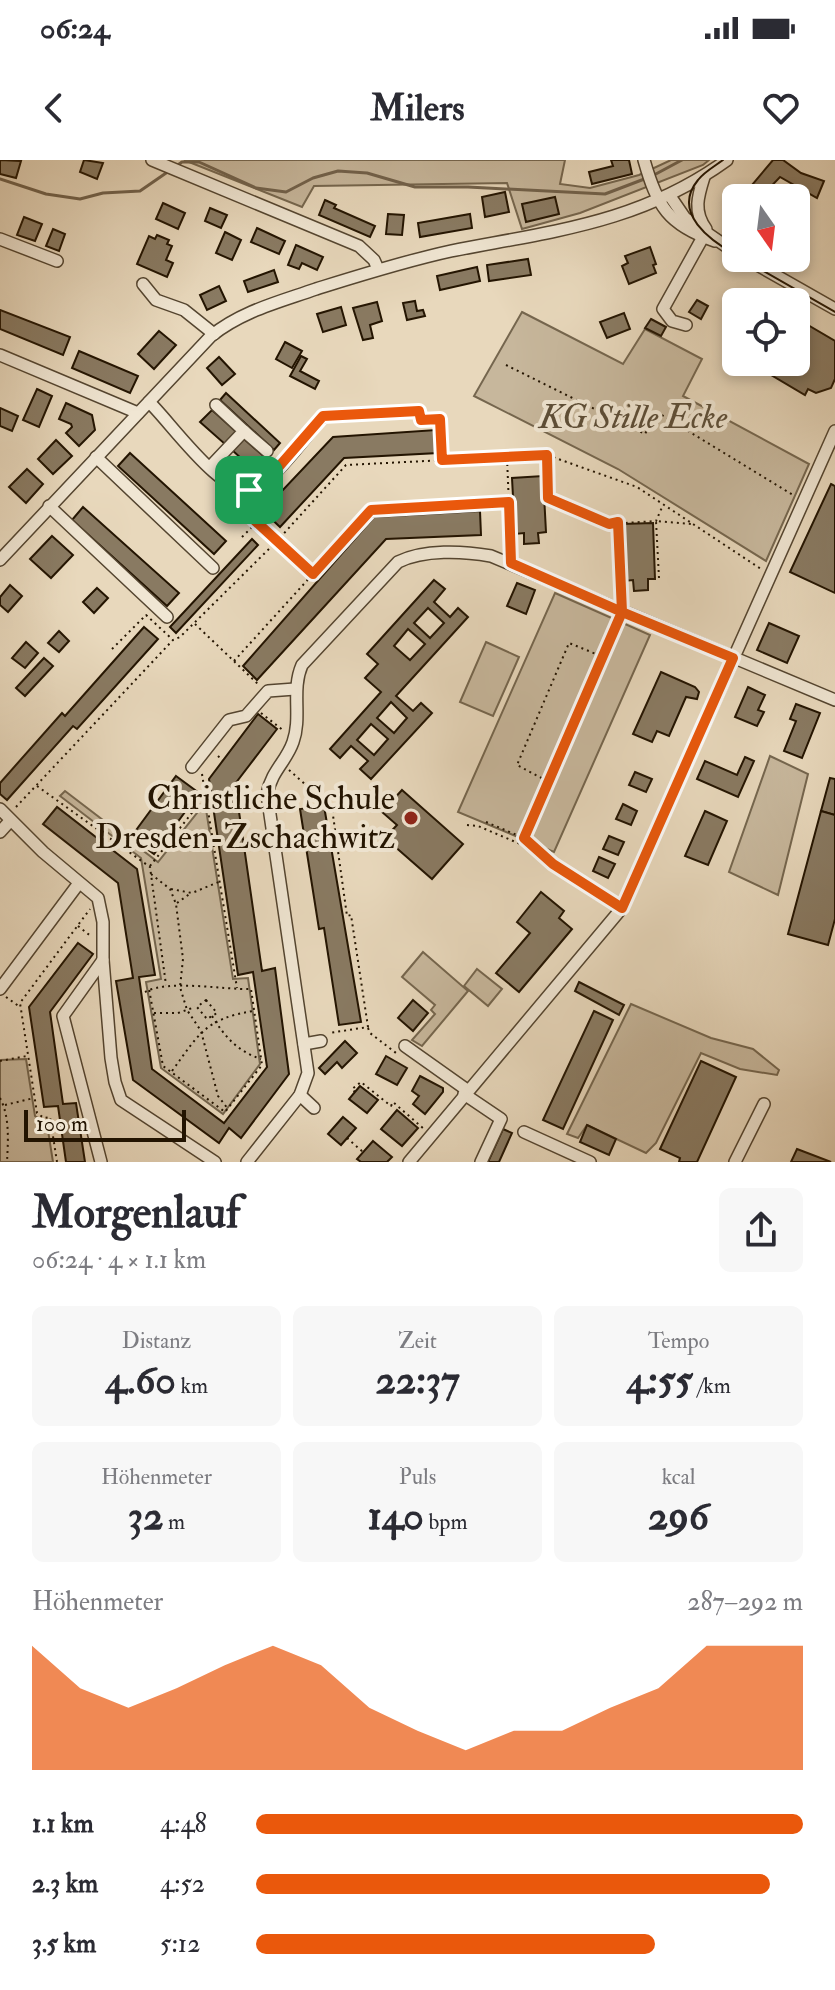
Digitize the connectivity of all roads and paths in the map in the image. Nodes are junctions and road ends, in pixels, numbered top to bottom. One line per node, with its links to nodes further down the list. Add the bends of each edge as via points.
1 (727, 160): 4 (street)
2 (156, 162): 11 (street, via 359,246)
3 (645, 164): 5 (street)
4 (704, 177): 6 (street); 8 (street, via 697,212)
5 (655, 195): 6 (street); 8 (street, via 669,217); 11 (street, via 578,227)
6 (670, 196): 8 (street)
7 (0, 239): 10 (street)
8 (709, 239): 9 (street); 15 (street, via 663,309 672,321)
9 (722, 246)
10 (57, 261)
11 (378, 269): 16 (street, via 253,310)
12 (770, 272): 14 (street)
13 (143, 284): 16 (street, via 156,300 184,310)
14 (835, 309)
15 (686, 325)
16 (214, 334): 19 (street)
17 (0, 355): 22 (street)
18 (506, 365): 33 (path, via 645,434 657,412)
19 (149, 402): 22 (street); 30 (street)
20 (216, 405): 23 (street)
21 (419, 411): 29 (path, via 421,420 440,419); 31 (street, via 323,416 269,478)
22 (138, 413): 27 (street)
23 (244, 431): 25 (street); 30 (street)
24 (835, 431): 33 (street)
25 (267, 451)
26 (547, 455): 28 (path); 34 (path, via 637,487); 38 (path, via 548,498 609,524)
27 (96, 457): 35 (street); 44 (street)
28 (507, 457): 29 (path); 32 (path)
29 (442, 460): 41 (path, via 346,465)
30 (210, 467): 31 (street, via 228,485)
31 (249, 490): 37 (path, via 251,517)
32 (509, 502): 43 (path); 45 (path, via 371,510)
33 (803, 502): 46 (street)
34 (664, 504): 36 (path); 39 (path)
35 (49, 506): 42 (street); 49 (street)
36 (656, 521): 38 (path); 39 (path); 47 (path)
37 (257, 522): 40 (path); 41 (path)
38 (618, 522): 48 (path)
39 (694, 524): 46 (path)
40 (242, 537)
41 (277, 541): 45 (path); 50 (path)
42 (0, 560)
43 (511, 563): 48 (street); 56 (street, via 473,553 398,562 302,665)
44 (213, 568)
45 (313, 574): 55 (path)
46 (770, 575): 54 (street)
47 (659, 578)
48 (622, 612): 53 (path); 54 (street)
49 (167, 617)
50 (195, 623): 51 (path); 55 (path)
51 (173, 640): 52 (path, via 146,615); 64 (path)
52 (112, 649)
53 (603, 657): 63 (path); 63 (path, via 569,643 517,765)
54 (733, 658): 58 (street); 80 (street)
55 (234, 661): 57 (path)
56 (295, 689): 57 (street); 60 (street)
57 (268, 691): 59 (street)
58 (835, 700)
59 (254, 707): 60 (path); 62 (street, via 246,716 229,720)
60 (294, 738): 61 (street)
61 (281, 762): 97 (path, via 332,808); 100 (street, via 267,794)
62 (193, 767): 65 (path, via 204,776)
63 (548, 782): 70 (path)
64 (36, 785): 66 (path); 72 (path)
65 (207, 793): 72 (path); 74 (path)
66 (6, 815): 69 (street); 75 (street)
67 (486, 822): 70 (path)
68 (467, 825): 71 (path)
69 (0, 832)
70 (524, 838): 71 (path)
71 (543, 855): 80 (path)
72 (150, 867): 73 (path)
73 (150, 874): 76 (path); 84 (path)
74 (221, 881): 77 (path); 88 (path)
75 (79, 883): 78 (street); 87 (street)
76 (170, 889): 77 (path); 79 (path)
77 (192, 893): 79 (path)
78 (98, 898): 81 (path); 82 (street)
79 (176, 904): 85 (path, via 183,959)
80 (622, 908): 107 (street)
81 (77, 926): 82 (path); 91 (path)
82 (103, 945): 83 (street)
83 (103, 960): 121 (street, via 63,1016); 122 (street, via 121,1100)
84 (167, 986): 85 (path); 86 (path)
85 (180, 987): 88 (path); 92 (path)
86 (149, 989): 89 (path); 94 (path)
87 (0, 990): 91 (path)
88 (238, 990): 93 (path, via 251,989)
89 (145, 992)
90 (197, 1007): 92 (path); 95 (path, via 207,1019); 95 (path, via 206,1000 217,1013)
91 (21, 1008): 102 (path)
92 (187, 1010): 94 (path); 98 (path)
93 (254, 1011): 96 (path); 103 (path)
94 (153, 1013): 105 (path, via 163,1066)
95 (212, 1016): 96 (path)
96 (215, 1021): 98 (path); 103 (path, via 237,1048)
97 (368, 1027): 99 (path); 101 (path, via 396,1053)
98 (201, 1031): 105 (path); 114 (path, via 218,1096)
99 (322, 1038): 100 (street)
100 (304, 1044): 108 (street, via 308,1073)
101 (405, 1046): 107 (street)
102 (28, 1056): 104 (path); 110 (path)
103 (261, 1059): 114 (path, via 262,1065)
104 (0, 1061)
105 (171, 1073): 114 (path, via 225,1112)
106 (355, 1092): 116 (path, via 352,1089 361,1082)
107 (466, 1092): 116 (street); 125 (street, via 501,1119)
108 (300, 1095): 113 (street); 123 (street)
109 (0, 1098): 112 (path)
110 (35, 1098): 112 (path); 120 (path, via 37,1113 50,1117)
111 (764, 1104): 127 (street)
112 (4, 1106): 119 (path)
113 (314, 1108)
114 (228, 1109)
115 (524, 1132): 126 (street)
116 (431, 1135): 124 (street)
117 (347, 1138): 118 (path)
118 (363, 1152)
119 (7, 1162)
120 (57, 1162)
121 (101, 1162)
122 (215, 1162)
123 (247, 1162)
124 (409, 1162)
125 (481, 1162)
126 (590, 1162)
127 (735, 1162)

